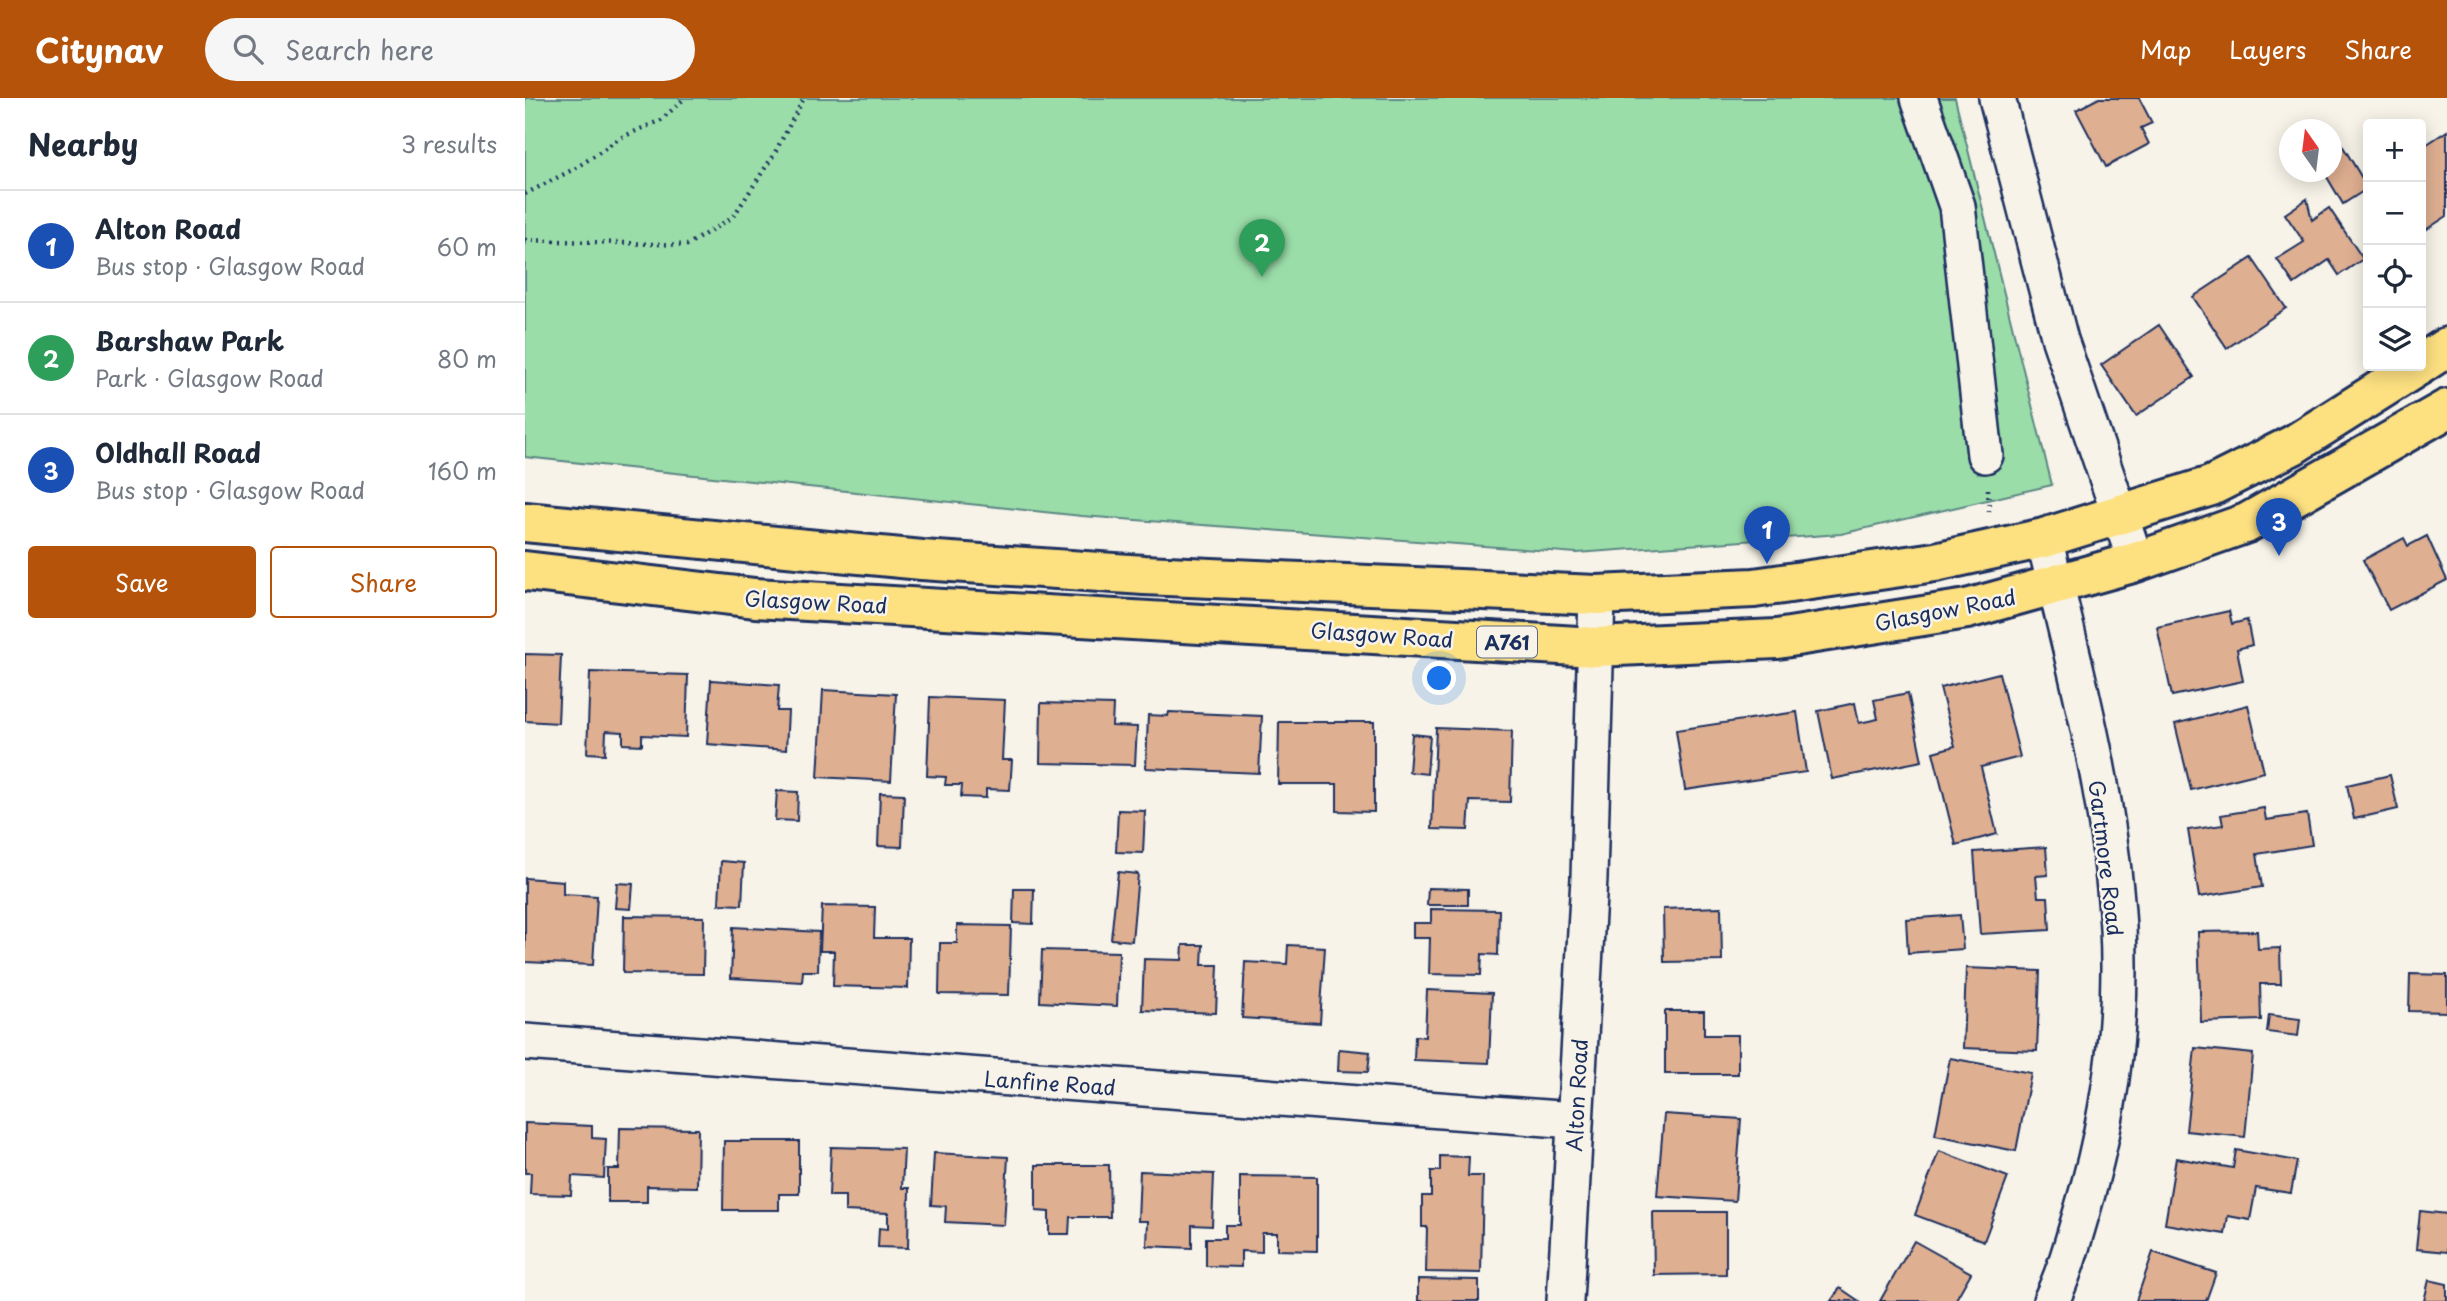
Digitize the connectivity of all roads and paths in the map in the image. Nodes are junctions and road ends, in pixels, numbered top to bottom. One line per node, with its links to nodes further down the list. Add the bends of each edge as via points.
1 (685, 98): 5 (path, via 661,120 620,138 576,168)
2 (804, 98): 6 (path, via 733,217 687,245)
3 (1919, 98): 11 (street, via 1957,206)
4 (1997, 98): 12 (street, via 2060,340)
5 (525, 194)
6 (525, 240)
7 (2447, 347): 8 (main road)
8 (2426, 360)
9 (2410, 371): 12 (main road, via 2293,446 2211,485)
10 (2447, 409): 15 (main road, Glasgow Road / A761, via 2247,523)
11 (1985, 455)
12 (2118, 512): 14 (main road); 15 (street)
13 (525, 522): 18 (main road, via 922,560)
14 (2044, 538): 17 (street, Gartmore Road); 18 (main road, via 1935,562 1754,588)
15 (2136, 562): 17 (main road, Glasgow Road / A761)
16 (525, 571): 19 (main road, Glasgow Road / A761, via 755,598)
17 (2056, 586): 19 (main road, Glasgow Road / A761, via 1967,609 1777,639); 23 (street, Gartmore Road, via 2095,765 2118,928 2109,1102 2091,1181)
18 (1597, 595): 19 (street, Alton Road)
19 (1595, 647): 21 (street, Alton Road, via 1589,878)
20 (525, 1042): 21 (street, Lanfine Road)
21 (1574, 1120): 22 (street, Alton Road)
22 (1565, 1301)
23 (2051, 1301)

